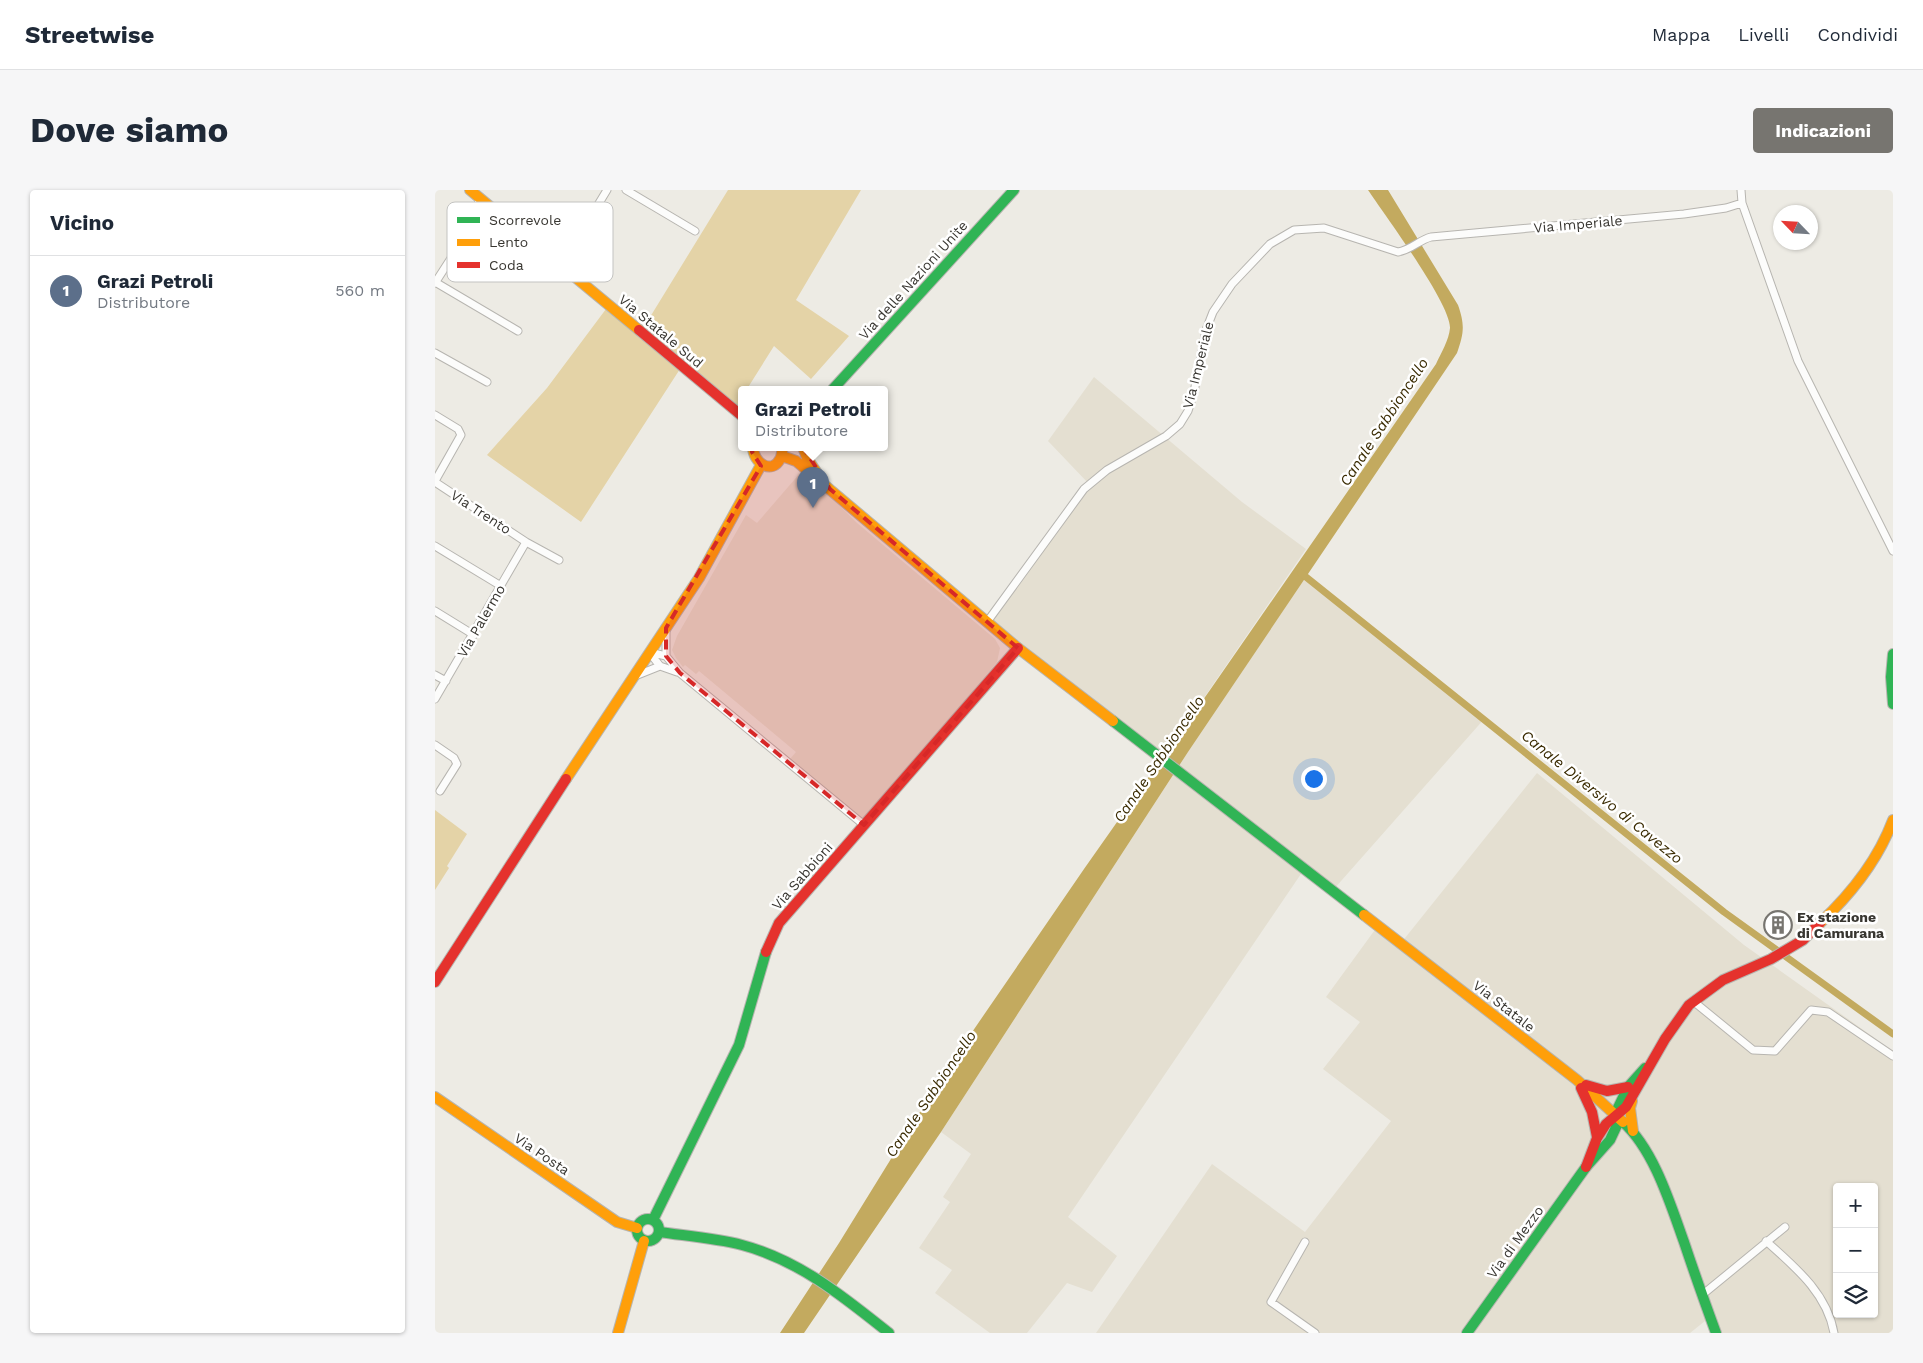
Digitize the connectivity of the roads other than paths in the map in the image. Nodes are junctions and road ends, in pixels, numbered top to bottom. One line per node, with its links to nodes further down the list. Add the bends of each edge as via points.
1 (470, 190): 6 (street, Via Statale Sud)
2 (607, 190): 9 (street)
3 (626, 190): 11 (street)
4 (1014, 190): 18 (street, Via delle Nazioni Unite)
5 (1743, 191): 10 (street)
6 (479, 199): 7 (street); 8 (street, Via Statale Sud)
7 (478, 202)
8 (484, 202)
9 (600, 202)
10 (1741, 203): 29 (street, via 1797,361); 33 (street, Via Imperiale, via 1684,214 1423,238 1406,251 1392,251 1324,228 1293,230 1270,244 1232,284 1213,312 1206,330 1195,392 1180,424 1084,488)
11 (695, 231)
12 (447, 264): 14 (street)
13 (580, 282): 19 (street, Via Statale Sud)
14 (435, 283): 15 (street)
15 (517, 331)
16 (435, 353): 17 (street)
17 (487, 382)
18 (836, 386)
19 (738, 413)
20 (435, 415): 25 (street, via 461,433)
21 (753, 451): 24 (street)
22 (782, 451): 24 (street, via 774,465); 26 (street)
23 (805, 451): 26 (street, via 810,464)
24 (761, 465): 34 (street, via 699,578)
25 (435, 481): 27 (street, Via Trento)
26 (830, 489): 33 (street, Via Statale)
27 (526, 542): 30 (street, Via Trento); 31 (street, Via Palermo)
28 (435, 546): 31 (street)
29 (1893, 551)
30 (559, 560)
31 (501, 586): 35 (street, Via Palermo)
32 (435, 611): 35 (street)
33 (987, 622): 36 (street, Via Statale)
34 (666, 628): 37 (street); 39 (street)
35 (474, 635): 44 (street, Via Palermo)
36 (1018, 648): 50 (street, Via Sabbioni); 54 (street, Via Statale)
37 (649, 652): 39 (street); 40 (street); 43 (street)
38 (1893, 654): 46 (street)
39 (665, 656): 41 (street)
40 (660, 666): 41 (street); 43 (street)
41 (680, 673): 50 (street)
42 (435, 674): 44 (street)
43 (633, 677): 51 (street)
44 (446, 681): 45 (street, Via Palermo)
45 (435, 699)
46 (1893, 704)
47 (435, 745): 48 (street, via 454,758 457,764)
48 (440, 791)
49 (1893, 820): 52 (street, via 1886,839 1837,907 1794,946 1723,980)
50 (864, 826): 62 (street, Via Sabbioni, via 775,930 763,958 739,1046)
51 (435, 982)
52 (1693, 1001): 53 (street, via 1753,1050 1775,1051 1811,1010 1827,1012); 55 (street)
53 (1893, 1056)
54 (1577, 1080): 55 (street, via 1599,1091); 57 (street, Via Statale); 60 (street, via 1593,1111)
55 (1631, 1091): 57 (street, via 1626,1107); 59 (street)
56 (435, 1097): 64 (street, Via Posta, via 617,1222)
57 (1615, 1115): 58 (street); 59 (street, Via Statale); 60 (street)
58 (1616, 1130): 59 (street); 61 (street)
59 (1633, 1131): 69 (street, Via Statale, via 1668,1198)
60 (1597, 1138): 61 (street)
61 (1586, 1167): 73 (street, Via di Mezzo)
62 (653, 1220): 64 (street, via 641,1222); 65 (street)
63 (1785, 1227): 67 (street)
64 (637, 1228): 66 (street, via 638,1236)
65 (659, 1232): 66 (street, via 655,1239); 71 (street, via 752,1247 774,1255 835,1290)
66 (644, 1241): 70 (street)
67 (1767, 1241): 69 (street); 75 (street, via 1807,1277 1831,1317)
68 (1305, 1242): 72 (street, via 1271,1302)
69 (1702, 1295): 74 (street, Via Statale)
70 (618, 1333)
71 (889, 1333)
72 (1315, 1333)
73 (1467, 1333)
74 (1716, 1333)
75 (1834, 1333)

